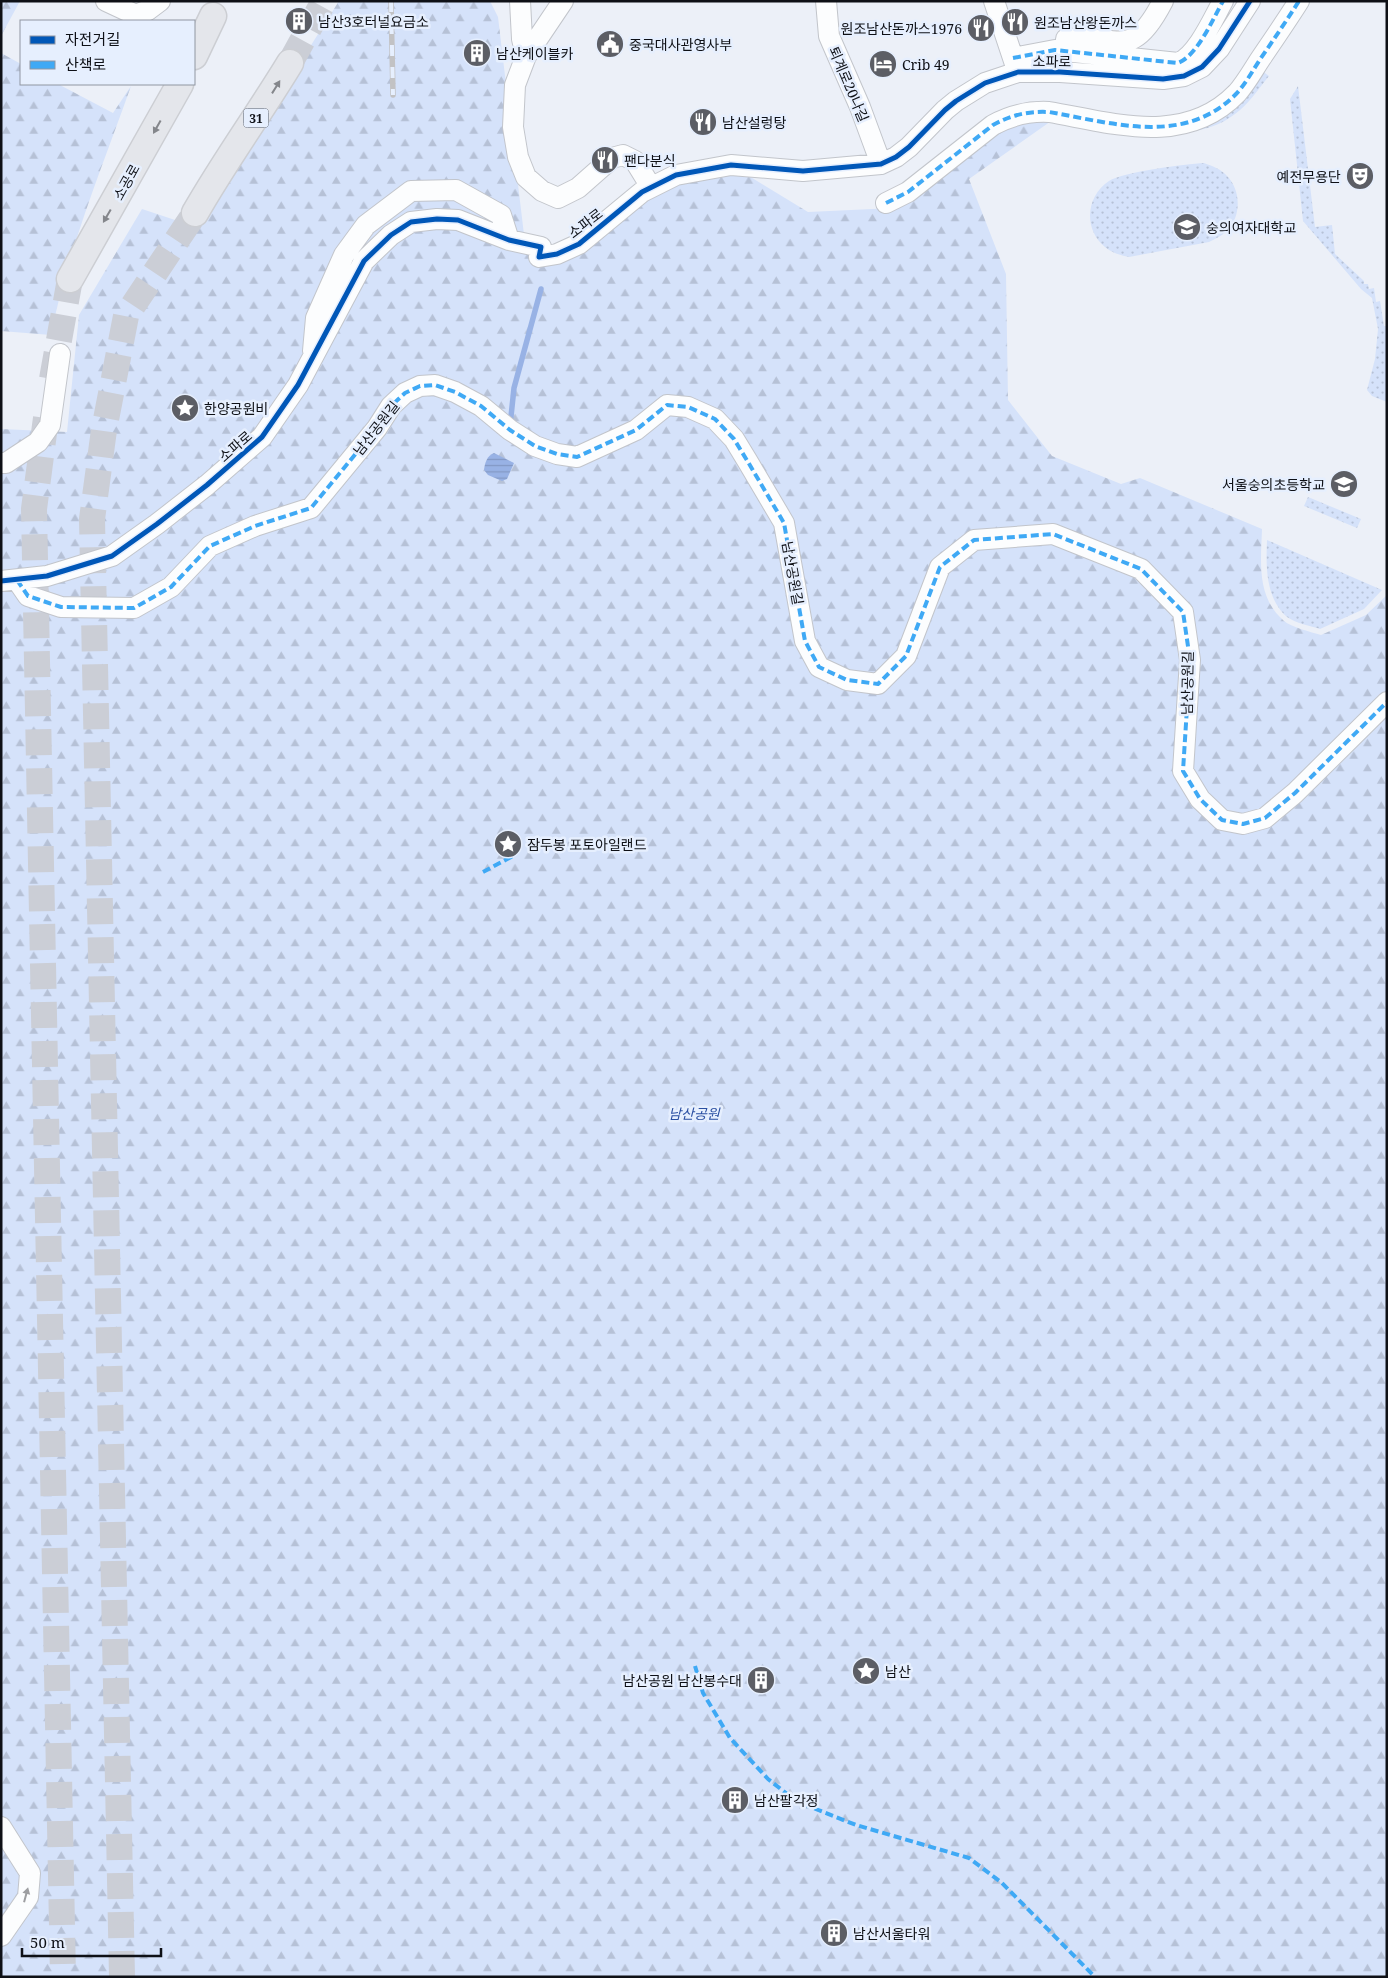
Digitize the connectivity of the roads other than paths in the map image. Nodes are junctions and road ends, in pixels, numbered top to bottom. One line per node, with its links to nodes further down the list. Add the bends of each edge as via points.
1 (106, 1): 2 (street, via 136,15)
2 (160, 1)
3 (520, 1): 13 (street)
4 (563, 1): 13 (street)
5 (826, 1): 18 (street, 퇴계로20나길, via 829,36)
6 (994, 1): 15 (street)
7 (1163, 1): 16 (street, via 1146,30 1134,39 1119,42 1066,38 1059,46)
8 (1223, 1): 15 (street, via 1195,49 1178,63 1055,50)
9 (1250, 1): 16 (street, 소파로, via 1219,50 1202,67 1184,76 1163,79)
10 (1299, 1): 20 (street, via 1238,92 1202,118 1183,125 1141,126 1049,112 1007,117 908,192)
11 (213, 16): 12 (main road)
12 (195, 54)
13 (526, 56): 19 (street, via 515,85 512,128 526,177 542,191 558,198 578,188 612,158 623,155 635,161)
14 (290, 63): 21 (main road, 31, one-way to 14)
15 (1015, 65): 16 (street, 소파로); 18 (street, 소파로, via 956,101 909,147)
16 (1060, 72)
17 (179, 85): 23 (main road, 소공로, one-way to 23)
18 (881, 164): 19 (street, 소파로, via 803,171 731,165 676,175)
19 (651, 187): 22 (street, 소파로, via 579,244 557,254 539,257 541,247)
20 (886, 203)
21 (195, 213)
22 (509, 240): 25 (street, 소파로, via 458,220 411,222 391,235 364,261); 25 (street, via 500,215 456,190 411,191 366,225 344,256 316,318)
23 (70, 279)
24 (60, 354): 26 (street, via 50,426 38,442 6,464)
25 (312, 361): 27 (street, 소파로, via 262,437 157,524 112,556 47,576)
26 (1, 462)
27 (9, 580): 28 (street, 남산공원길, via 28,596 61,607 134,608 171,586 210,546 255,526 311,508 377,428 391,406 405,393 420,386 435,386 455,392 481,406 535,446 577,457 636,430 666,405 688,406 715,419 734,439 784,523 805,641 819,667 847,680 878,684 906,656 940,567 974,540 1053,534 1141,570 1183,612 1190,660 1183,771 1200,799 1222,820 1243,824 1265,818 1296,793)
28 (1387, 702)
29 (1, 1827): 30 (street, one-way to 29, via 28,1897 30,1872)
30 (1, 1936)

